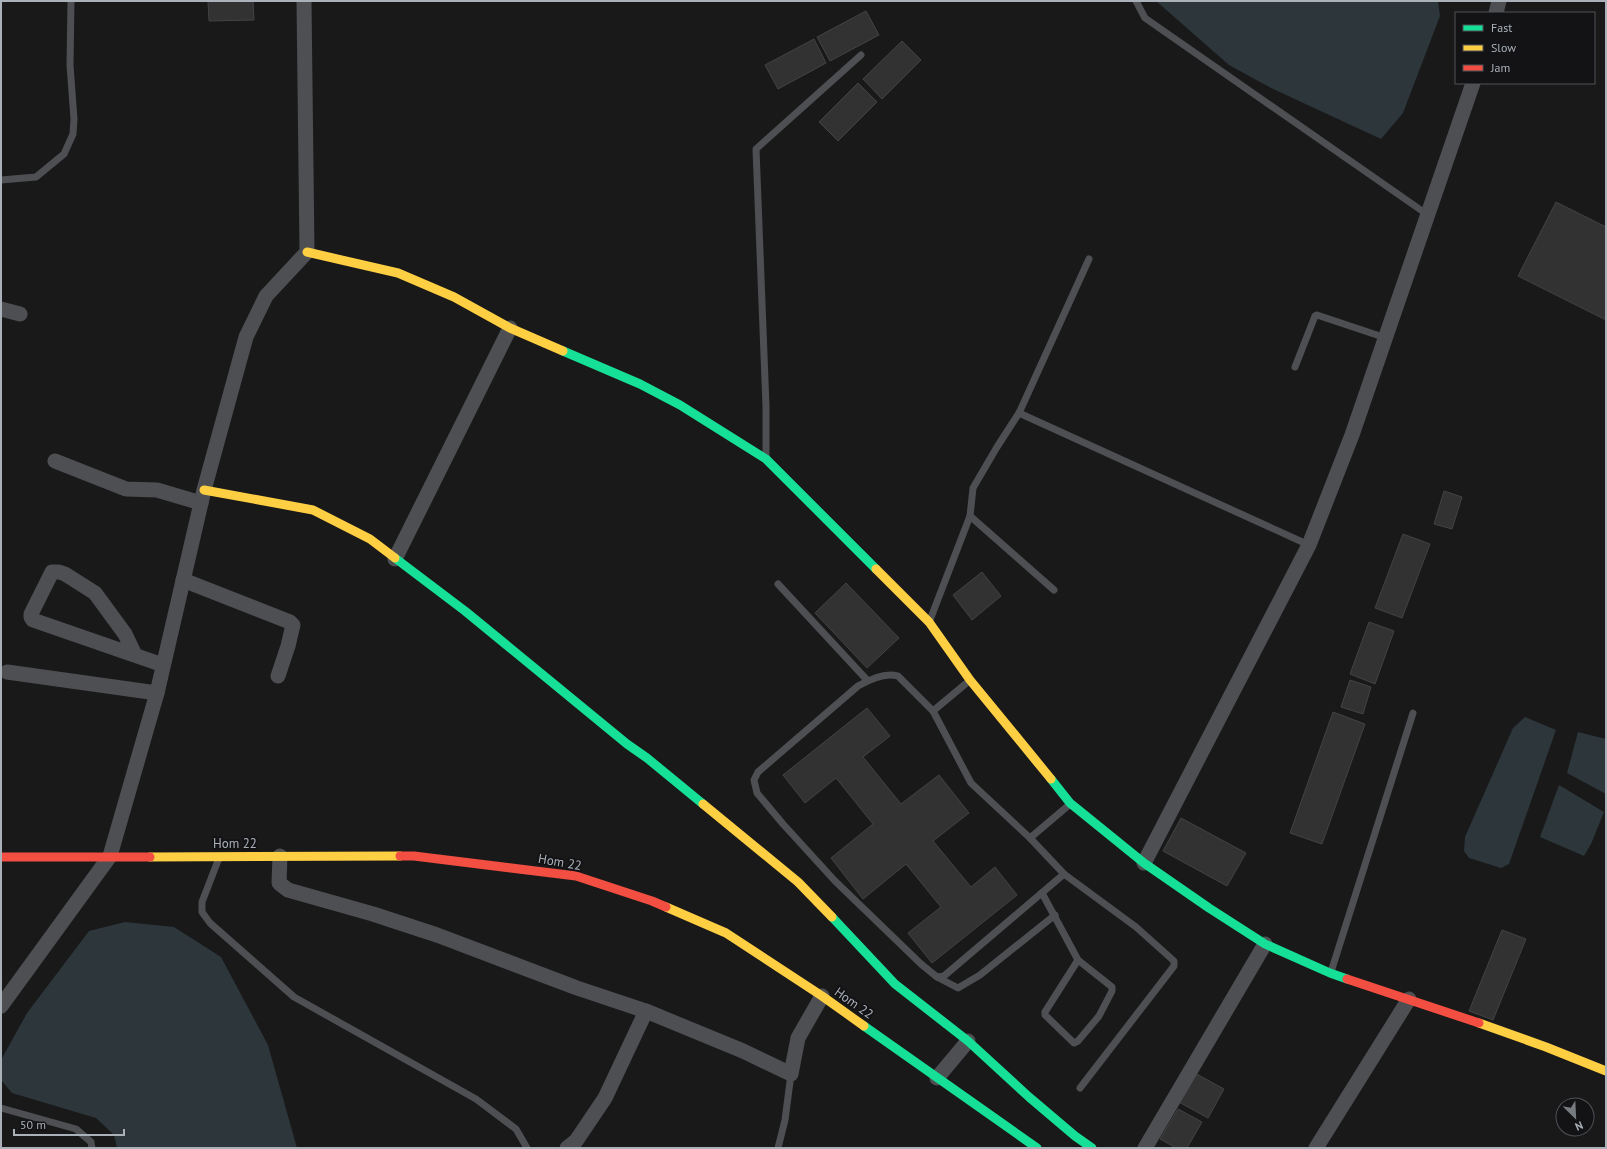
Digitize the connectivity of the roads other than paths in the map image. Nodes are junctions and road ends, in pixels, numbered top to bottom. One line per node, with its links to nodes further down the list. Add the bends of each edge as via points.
1 (71, 1): 8 (lane, via 70,65 74,119 72,134 64,154 36,177)
2 (304, 1): 10 (street)
3 (1136, 1): 9 (lane, via 1145,18)
4 (1499, 1): 5 (street)
5 (1496, 12)
6 (861, 55): 18 (lane, via 756,149)
7 (1473, 84): 9 (street)
8 (1, 180)
9 (1428, 216): 15 (street)
10 (306, 252): 14 (street, via 398,273 454,297); 20 (street, via 266,296 246,337)
11 (1089, 259): 17 (lane)
12 (1, 308): 13 (street)
13 (20, 314)
14 (510, 328): 18 (street, via 640,384 680,405); 23 (street)
15 (1386, 338): 16 (lane, via 1317,315); 22 (street)
16 (1295, 368)
17 (1019, 413): 21 (lane, via 973,488); 22 (lane)
18 (766, 459): 27 (street)
19 (55, 461): 20 (street, via 126,489 157,490)
20 (202, 497): 23 (street, via 313,510 370,539); 24 (street)
21 (970, 516): 26 (lane); 27 (lane)
22 (1310, 545): 43 (street)
23 (396, 559): 55 (street, via 465,611 798,882 895,984)
24 (183, 580): 29 (street); 31 (street, via 293,625)
25 (778, 584): 32 (lane)
26 (1054, 590)
27 (929, 622): 33 (street)
28 (135, 655): 28 (street, via 34,620 32,614 52,572 64,574 95,593 125,634); 29 (street)
29 (163, 665): 34 (street)
30 (7, 672): 34 (street)
31 (278, 676)
32 (867, 680): 35 (lane, via 891,674 898,676); 50 (lane, via 758,772 754,780 757,793 835,881)
33 (970, 680): 35 (lane); 37 (street)
34 (157, 693): 39 (street)
35 (933, 711): 38 (lane, via 971,783)
36 (1413, 713): 49 (lane)
37 (1070, 803): 38 (lane); 43 (street)
38 (1030, 838): 44 (lane)
39 (110, 856): 40 (street, Hom 22); 42 (street, Hom 22); 53 (street)
40 (220, 856): 41 (street, Hom 22); 62 (lane, via 202,902 202,912 210,923 294,996 476,1099 516,1129)
41 (280, 856): 51 (street, Hom 22, via 414,856 576,876 652,901 726,933); 54 (street, via 279,883 288,890 437,935)
42 (1, 857)
43 (1144, 863): 47 (street)
44 (1064, 874): 45 (lane); 59 (lane, via 1136,927 1174,961 1174,966)
45 (1042, 893): 46 (lane); 50 (lane, via 944,976)
46 (1055, 915): 48 (lane); 50 (lane, via 962,987 958,988)
47 (1265, 944): 49 (street); 67 (street)
48 (1078, 960): 48 (lane, via 1045,1012 1045,1015 1074,1043 1099,1016 1112,987)
49 (1330, 973): 52 (street)
50 (937, 977)
51 (822, 996): 57 (street, via 798,1038); 58 (street, Hom 22)
52 (1409, 999): 56 (street); 68 (street)
53 (1, 1006)
54 (646, 1011): 57 (street); 63 (street, via 605,1098 576,1141)
55 (968, 1041): 58 (street); 66 (street, via 1034,1102)
56 (1606, 1071)
57 (791, 1074): 64 (lane, via 786,1120)
58 (937, 1078): 65 (street, Hom 22)
59 (1080, 1088)
60 (1, 1108): 61 (lane, via 76,1129 91,1142)
61 (92, 1148)
62 (527, 1148)
63 (568, 1148)
64 (778, 1148)
65 (1037, 1148)
66 (1092, 1148)
67 (1145, 1148)
68 (1316, 1148)

